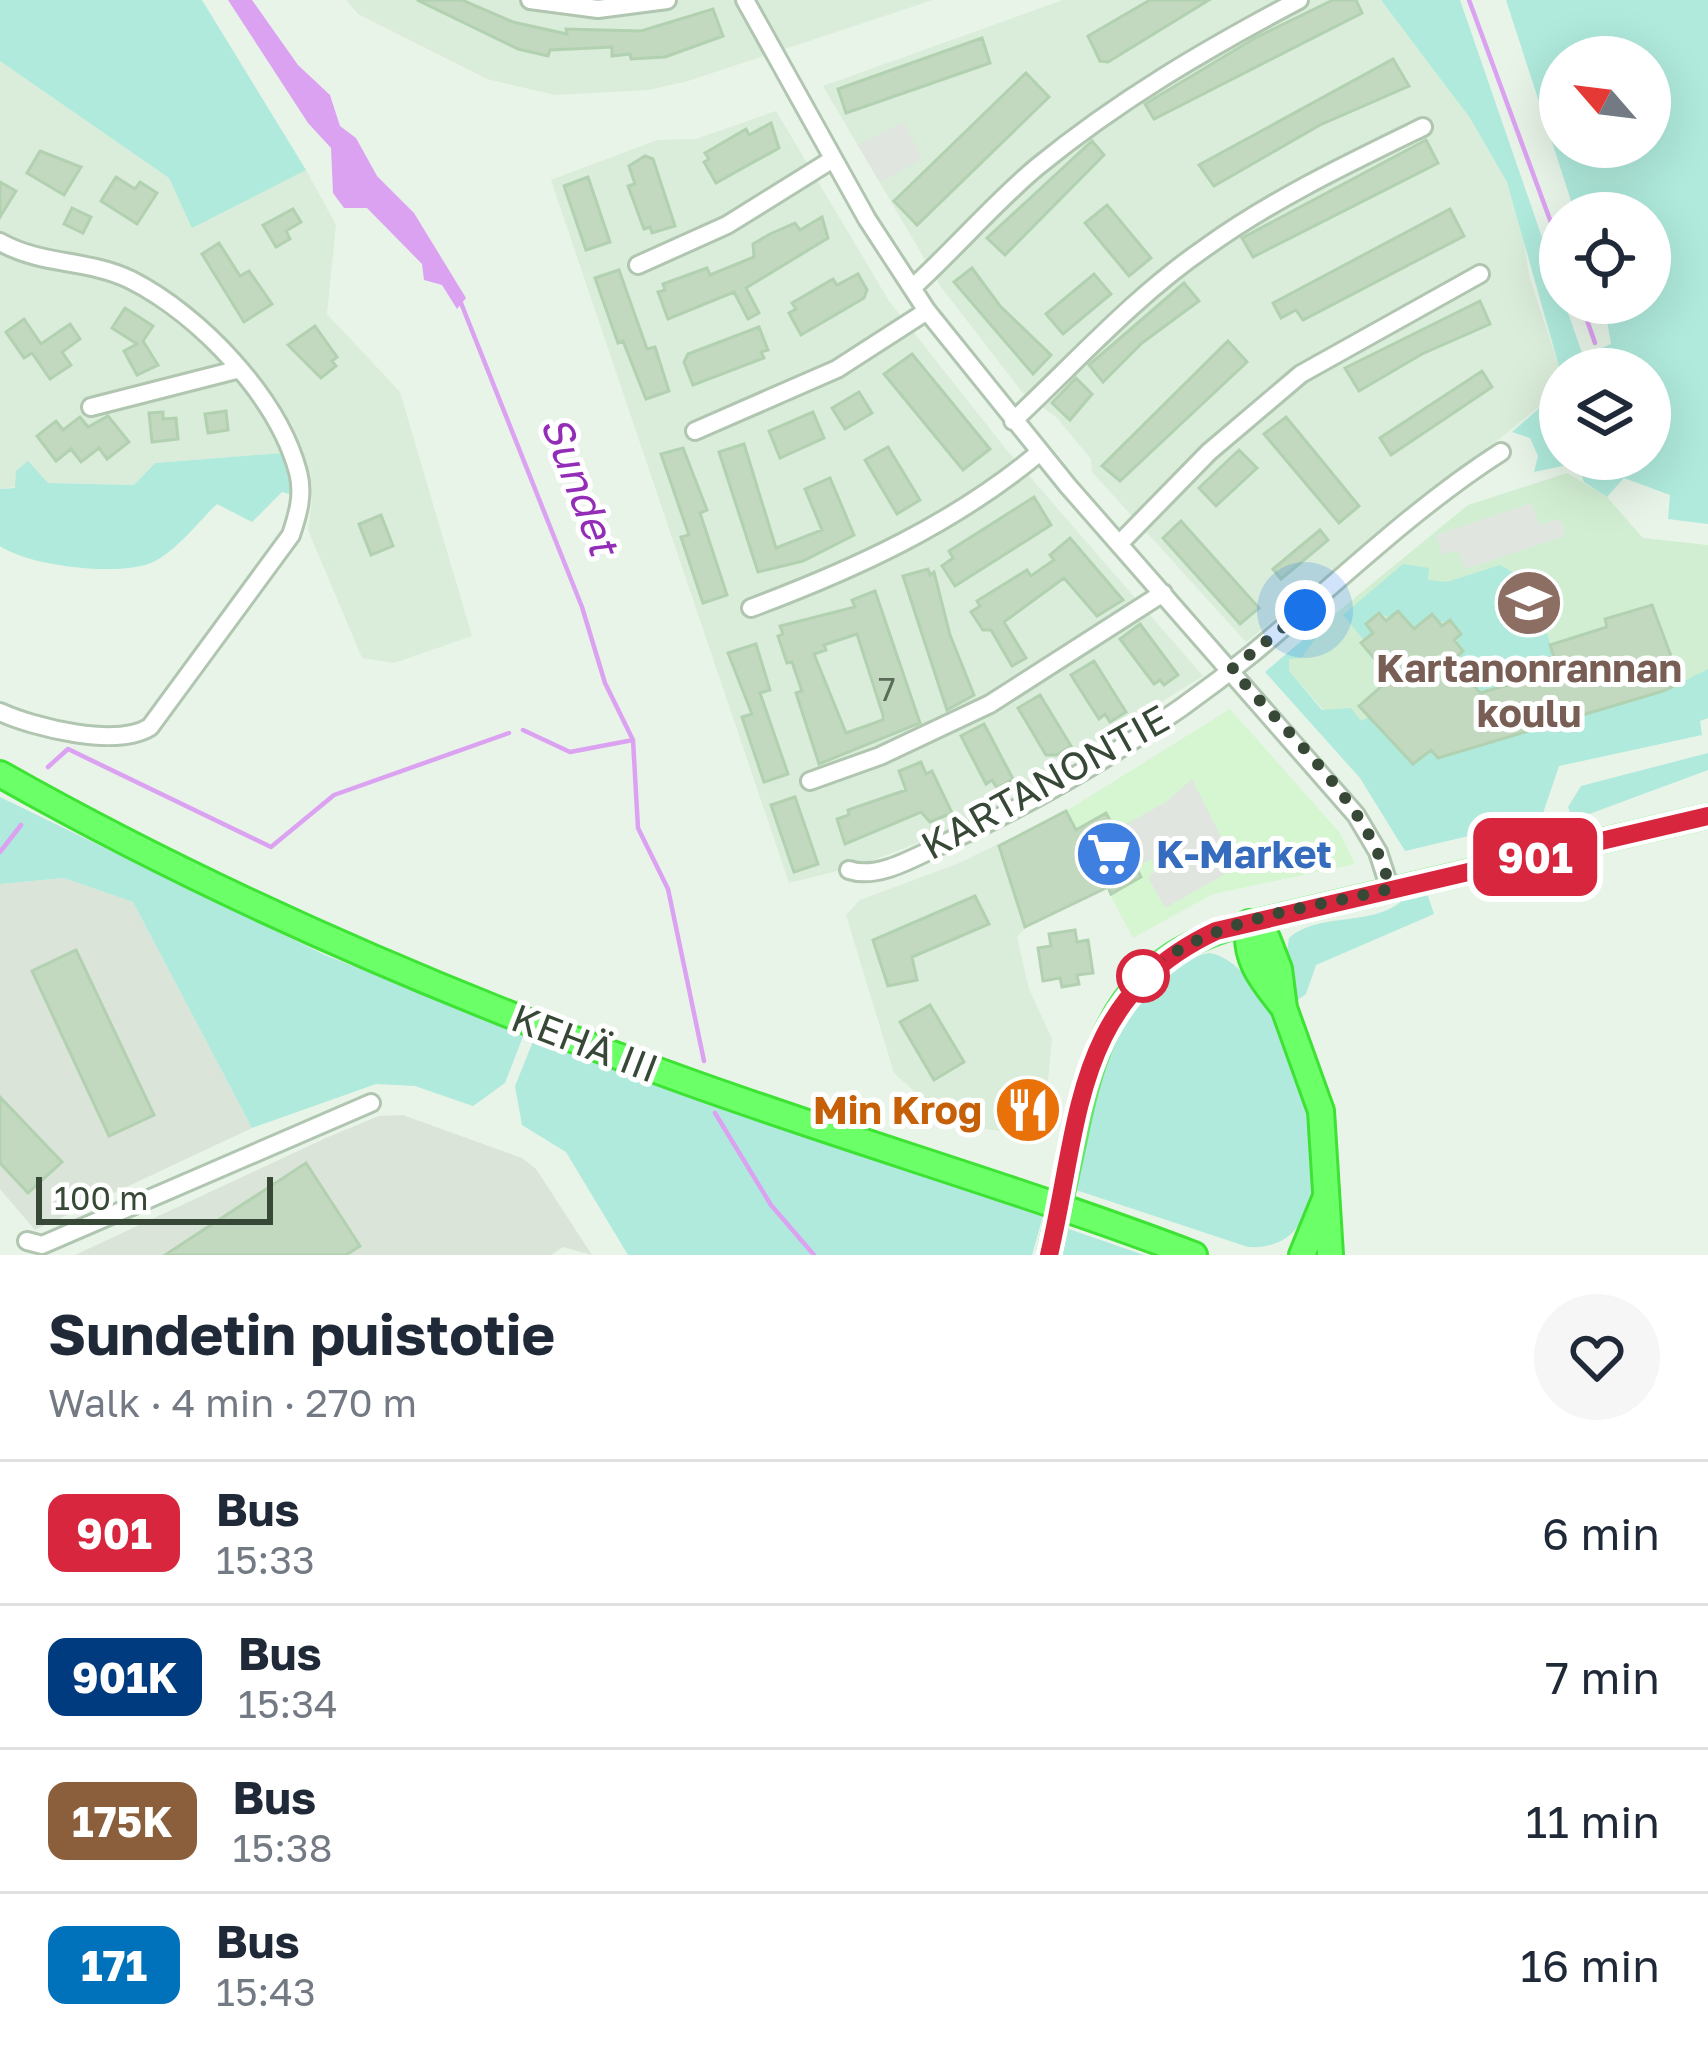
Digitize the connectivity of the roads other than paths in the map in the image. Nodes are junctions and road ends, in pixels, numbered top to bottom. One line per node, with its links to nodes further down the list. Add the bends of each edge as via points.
1 (530, 0): 2 (street, via 598,9)
2 (667, 0)
3 (745, 0): 6 (street)
4 (1299, 0): 10 (street, via 1114,108 1035,170)
5 (1424, 127): 14 (street, via 1319,177 1204,248)
6 (833, 159): 8 (street, via 727,225); 10 (street)
7 (0, 242): 12 (street, via 42,262 98,266 135,282 194,325)
8 (638, 266)
9 (1480, 274): 18 (street, via 1301,374)
10 (912, 288): 11 (street)
11 (926, 311): 14 (street); 15 (street, via 837,369)
12 (236, 370): 13 (street); 22 (street, via 265,401 298,472 291,535 136,736 105,738)
13 (91, 407)
14 (1013, 421): 16 (street)
15 (695, 431)
16 (1040, 452): 18 (street); 20 (street, via 880,557)
17 (1501, 452): 21 (street, KARTANONTIE)
18 (1120, 543): 19 (street)
19 (1163, 593): 21 (street); 24 (street, via 990,704)
20 (751, 608)
21 (1232, 669): 26 (street, KARTANONTIE, via 1131,740 974,830 897,865); 27 (street, via 1356,815)
22 (0, 712)
23 (0, 774): 33 (highway, KEHÄ III, via 179,871 425,982 704,1088)
24 (810, 781)
25 (1708, 816): 27 (main road)
26 (849, 870)
27 (1390, 889): 28 (main road)
28 (1249, 923): 30 (highway, via 1256,972 1284,1008 1321,1111); 32 (main road, bridge, via 1177,949 1129,992 1098,1043)
29 (370, 1103): 31 (street, via 42,1245)
30 (1325, 1199): 34 (highway); 35 (highway)
31 (27, 1241)
32 (1049, 1255)
33 (1193, 1255)
34 (1302, 1255)
35 (1330, 1255)

